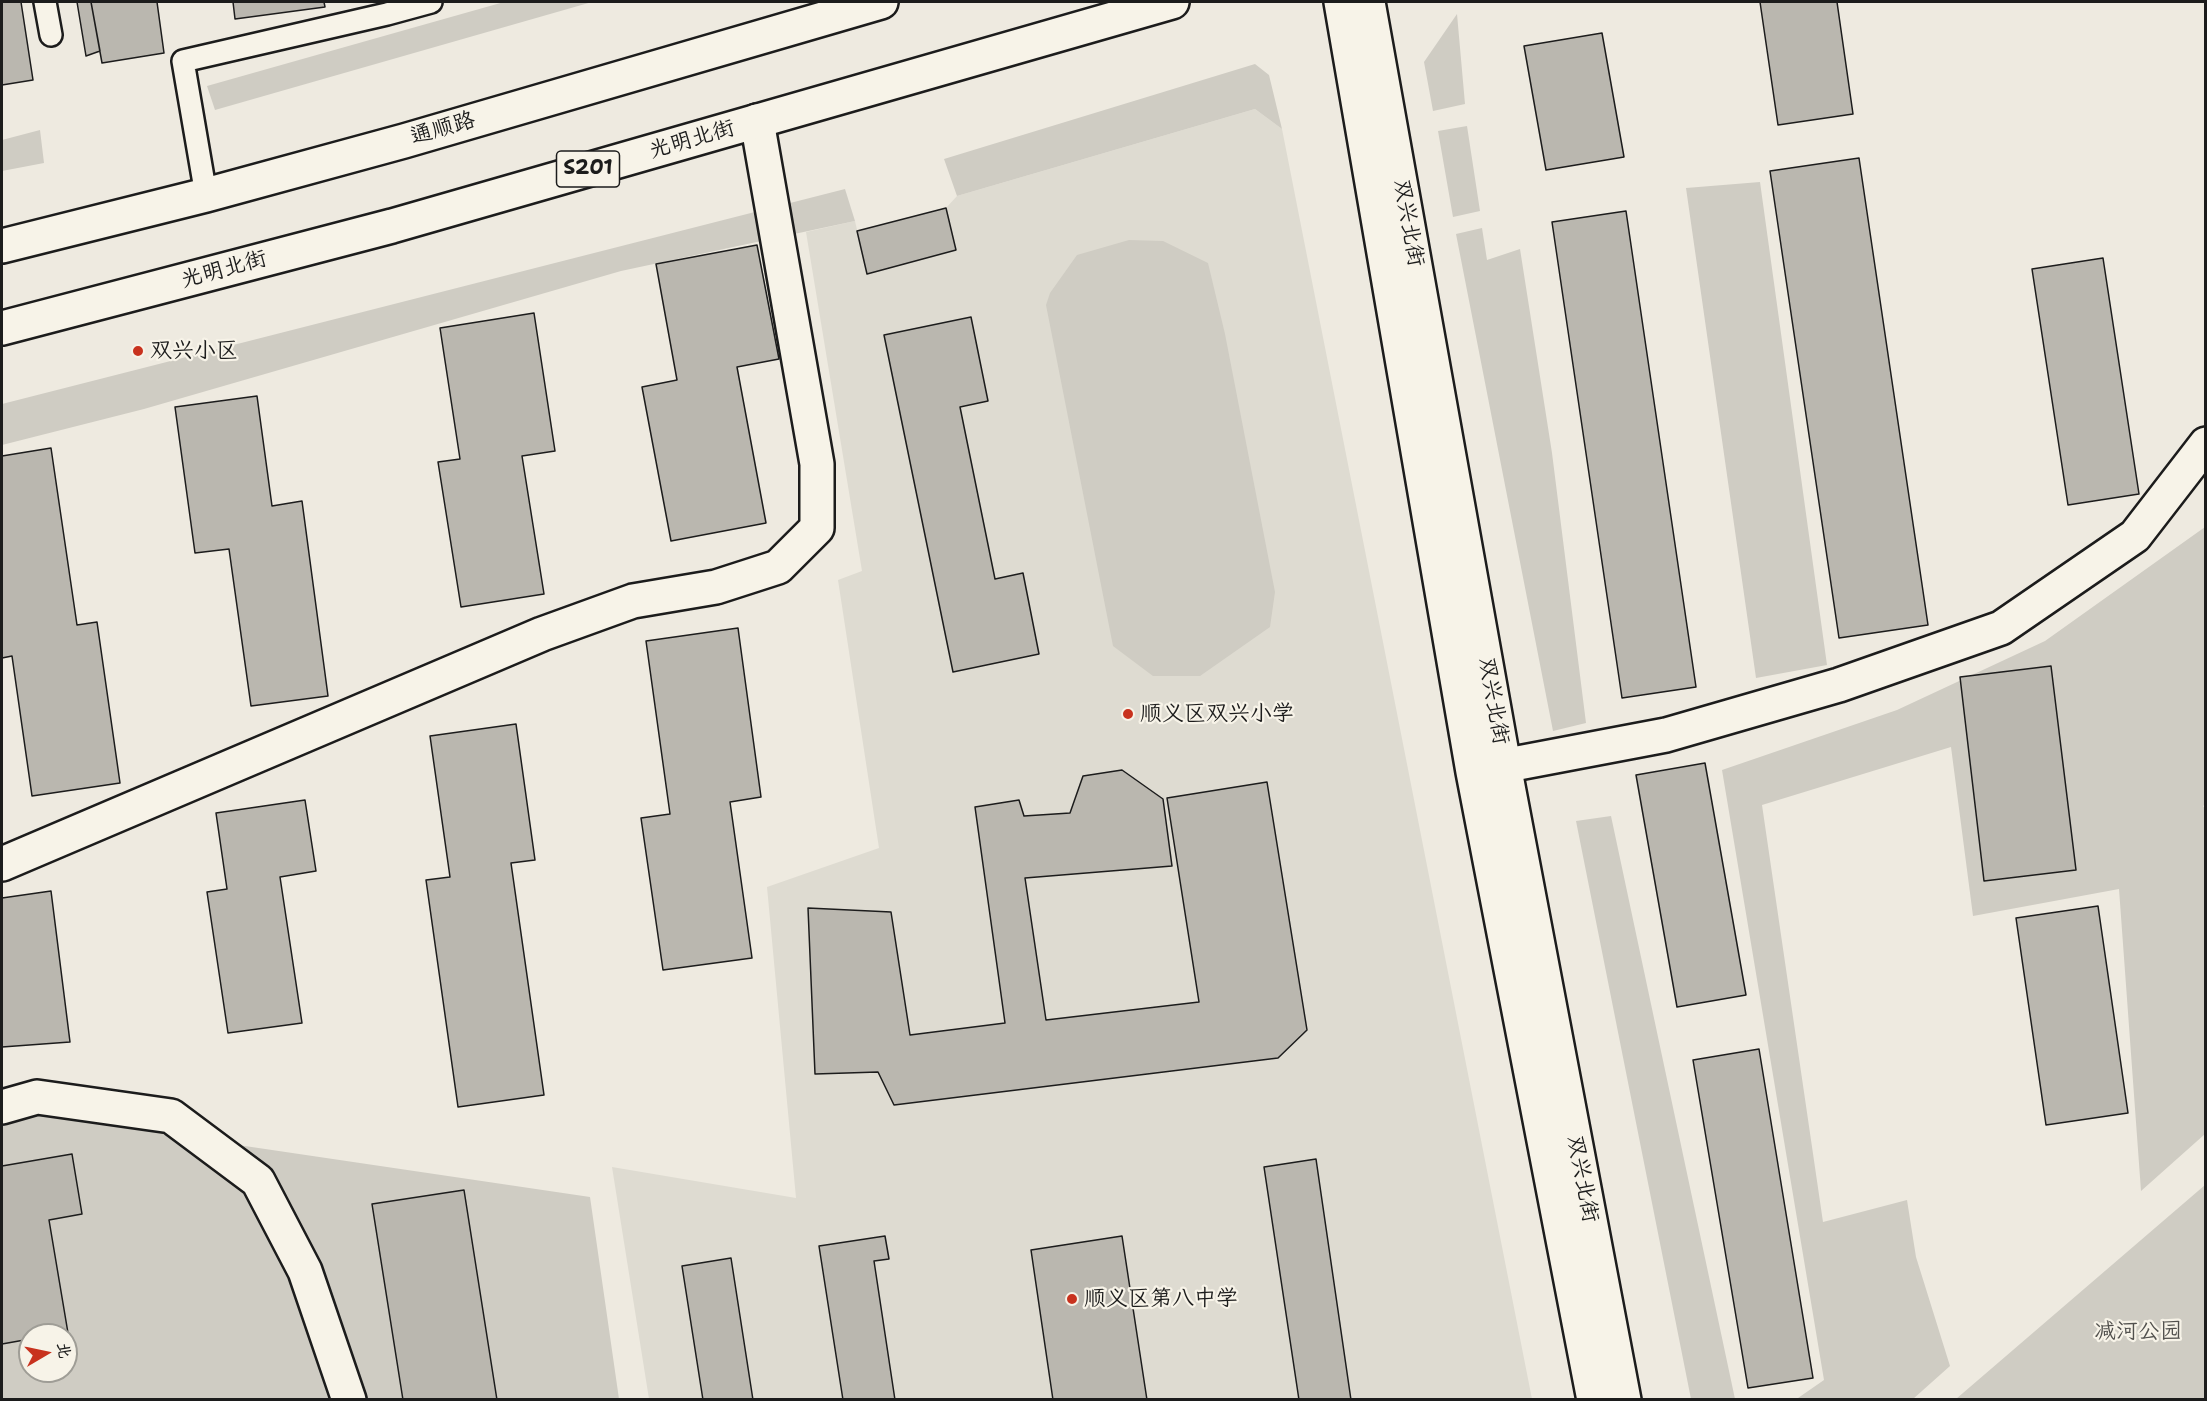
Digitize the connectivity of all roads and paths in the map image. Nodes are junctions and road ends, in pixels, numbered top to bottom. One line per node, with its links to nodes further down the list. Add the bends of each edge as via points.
1 (45, 2): 8 (lane)
2 (430, 2): 7 (lane)
3 (881, 2): 10 (street, 通顺路)
4 (1172, 2): 9 (street, 光明北街 / S201)
5 (1341, 2): 14 (street, 双兴北街)
6 (1368, 2): 14 (street, 双兴北街)
7 (385, 8): 10 (lane, via 183,61)
8 (51, 35)
9 (757, 121): 12 (street, 光明北街 / S201, via 381,229); 15 (street, via 817,464 817,528 778,567 716,587 633,601 542,634)
10 (206, 195): 11 (street, 通顺路)
11 (2, 246)
12 (2, 328)
13 (2205, 444): 14 (street, via 2135,536 2001,628 1839,685 1666,735)
14 (1489, 769): 18 (street, 双兴北街); 19 (street, 双兴北街)
15 (2, 864)
16 (2, 1107): 17 (street, via 38,1097 171,1116 258,1181 305,1271)
17 (349, 1400)
18 (1594, 1400)
19 (1624, 1400)

